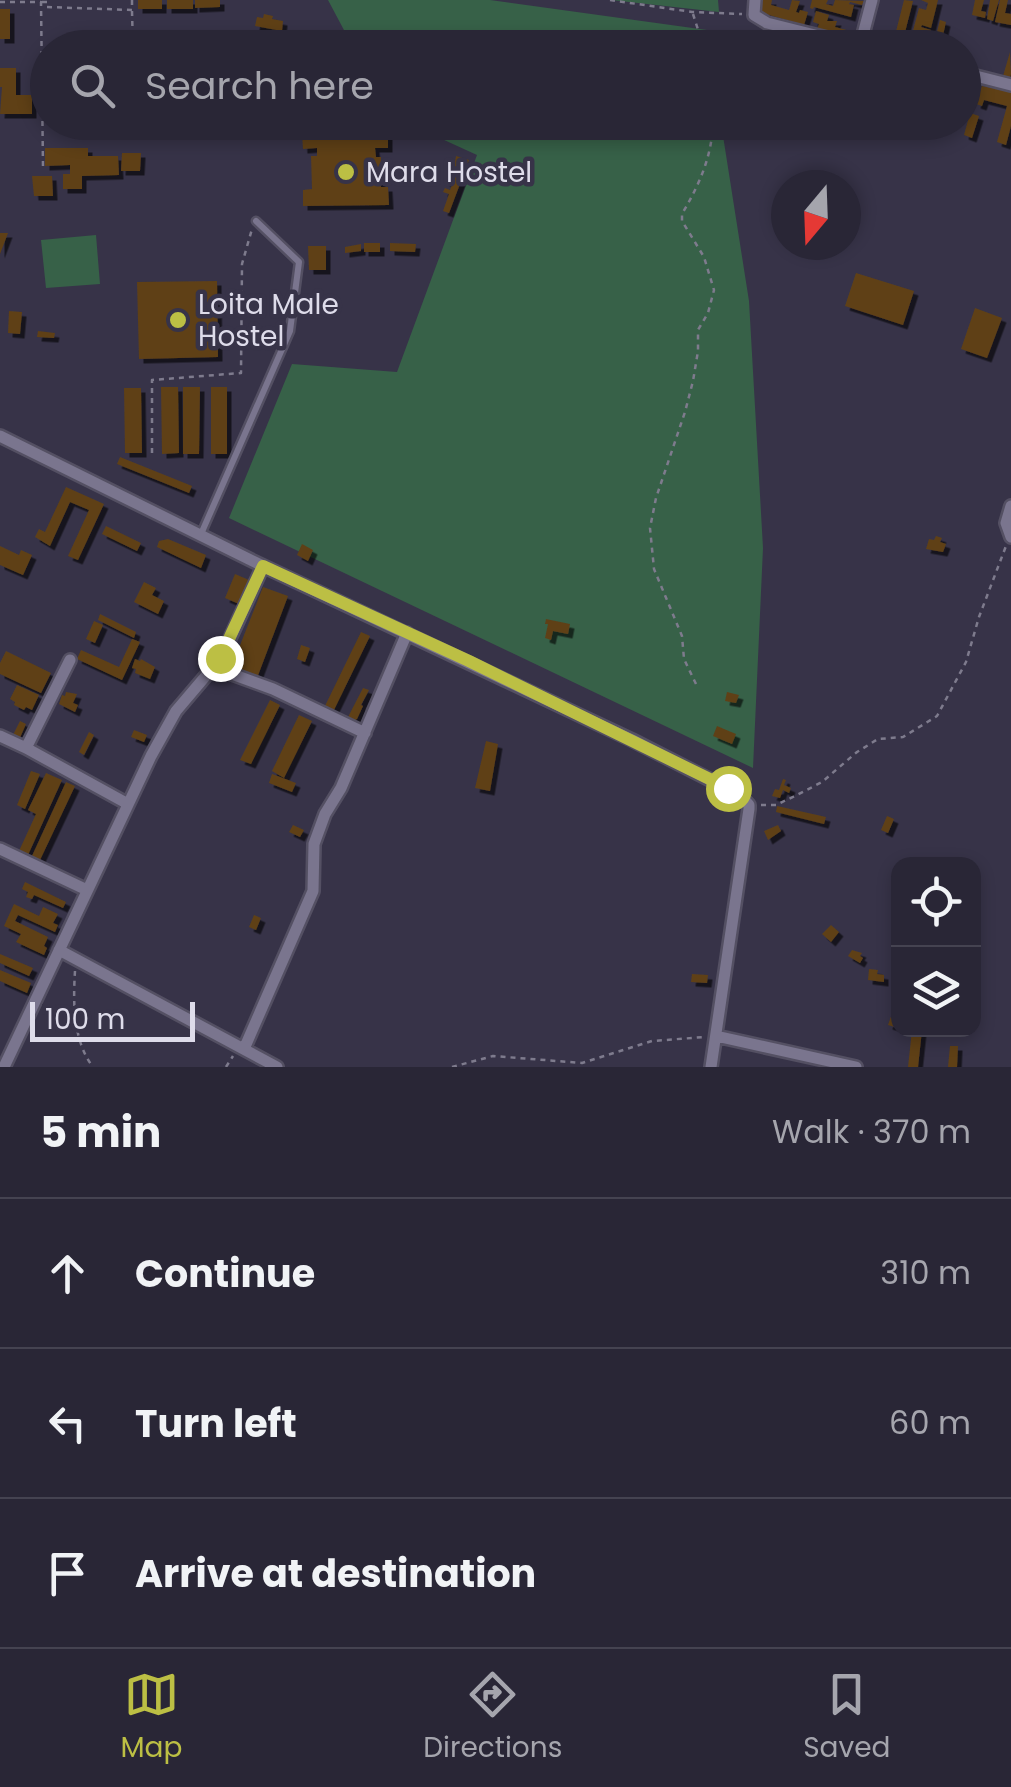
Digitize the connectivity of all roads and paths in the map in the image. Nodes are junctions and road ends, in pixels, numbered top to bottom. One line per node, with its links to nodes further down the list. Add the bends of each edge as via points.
1 (132, 0): 8 (path)
2 (610, 0): 9 (path)
3 (755, 0): 10 (street)
4 (872, 0): 15 (street)
5 (14, 1): 6 (path); 7 (path)
6 (0, 2)
7 (41, 2): 8 (path, via 48,8); 11 (path)
8 (132, 10): 12 (path)
9 (692, 12): 10 (path); 13 (path)
10 (754, 14): 14 (street)
11 (42, 30)
12 (133, 30)
13 (698, 30)
14 (795, 30)
15 (867, 30)
16 (981, 77): 17 (street)
17 (1011, 85)
18 (44, 140): 20 (path)
19 (710, 140): 31 (path, via 682,220 704,256 714,290 698,330 693,381 650,528 654,569)
20 (44, 167)
21 (256, 220): 23 (path, via 242,264 242,373 152,380); 26 (lane, via 299,262 290,331)
22 (0, 436): 26 (street)
23 (152, 453)
24 (1011, 506): 25 (street)
25 (1009, 533): 36 (path, via 966,662 938,716 903,737 878,739 822,782 774,806)
26 (201, 534): 27 (street)
27 (263, 566): 28 (street); 30 (street)
28 (408, 633): 32 (street); 36 (street, via 712,780)
29 (70, 660): 34 (street)
30 (212, 670): 32 (street, via 273,689); 35 (street, via 176,711)
31 (696, 684)
32 (365, 733): 42 (street, via 314,844 308,906)
33 (0, 736): 34 (street)
34 (26, 748): 35 (street)
35 (128, 804): 38 (street)
36 (749, 806): 41 (street)
37 (0, 849): 38 (street)
38 (87, 890): 39 (street)
39 (59, 950): 40 (street); 43 (street)
40 (76, 959): 42 (street); 44 (path, via 73,1002 84,1054)
41 (716, 1036): 46 (path, via 652,1042 582,1063 493,1056); 47 (street); 48 (street)
42 (244, 1049): 45 (street)
43 (4, 1067)
44 (94, 1067)
45 (277, 1067)
46 (452, 1067)
47 (711, 1067)
48 (856, 1067)

